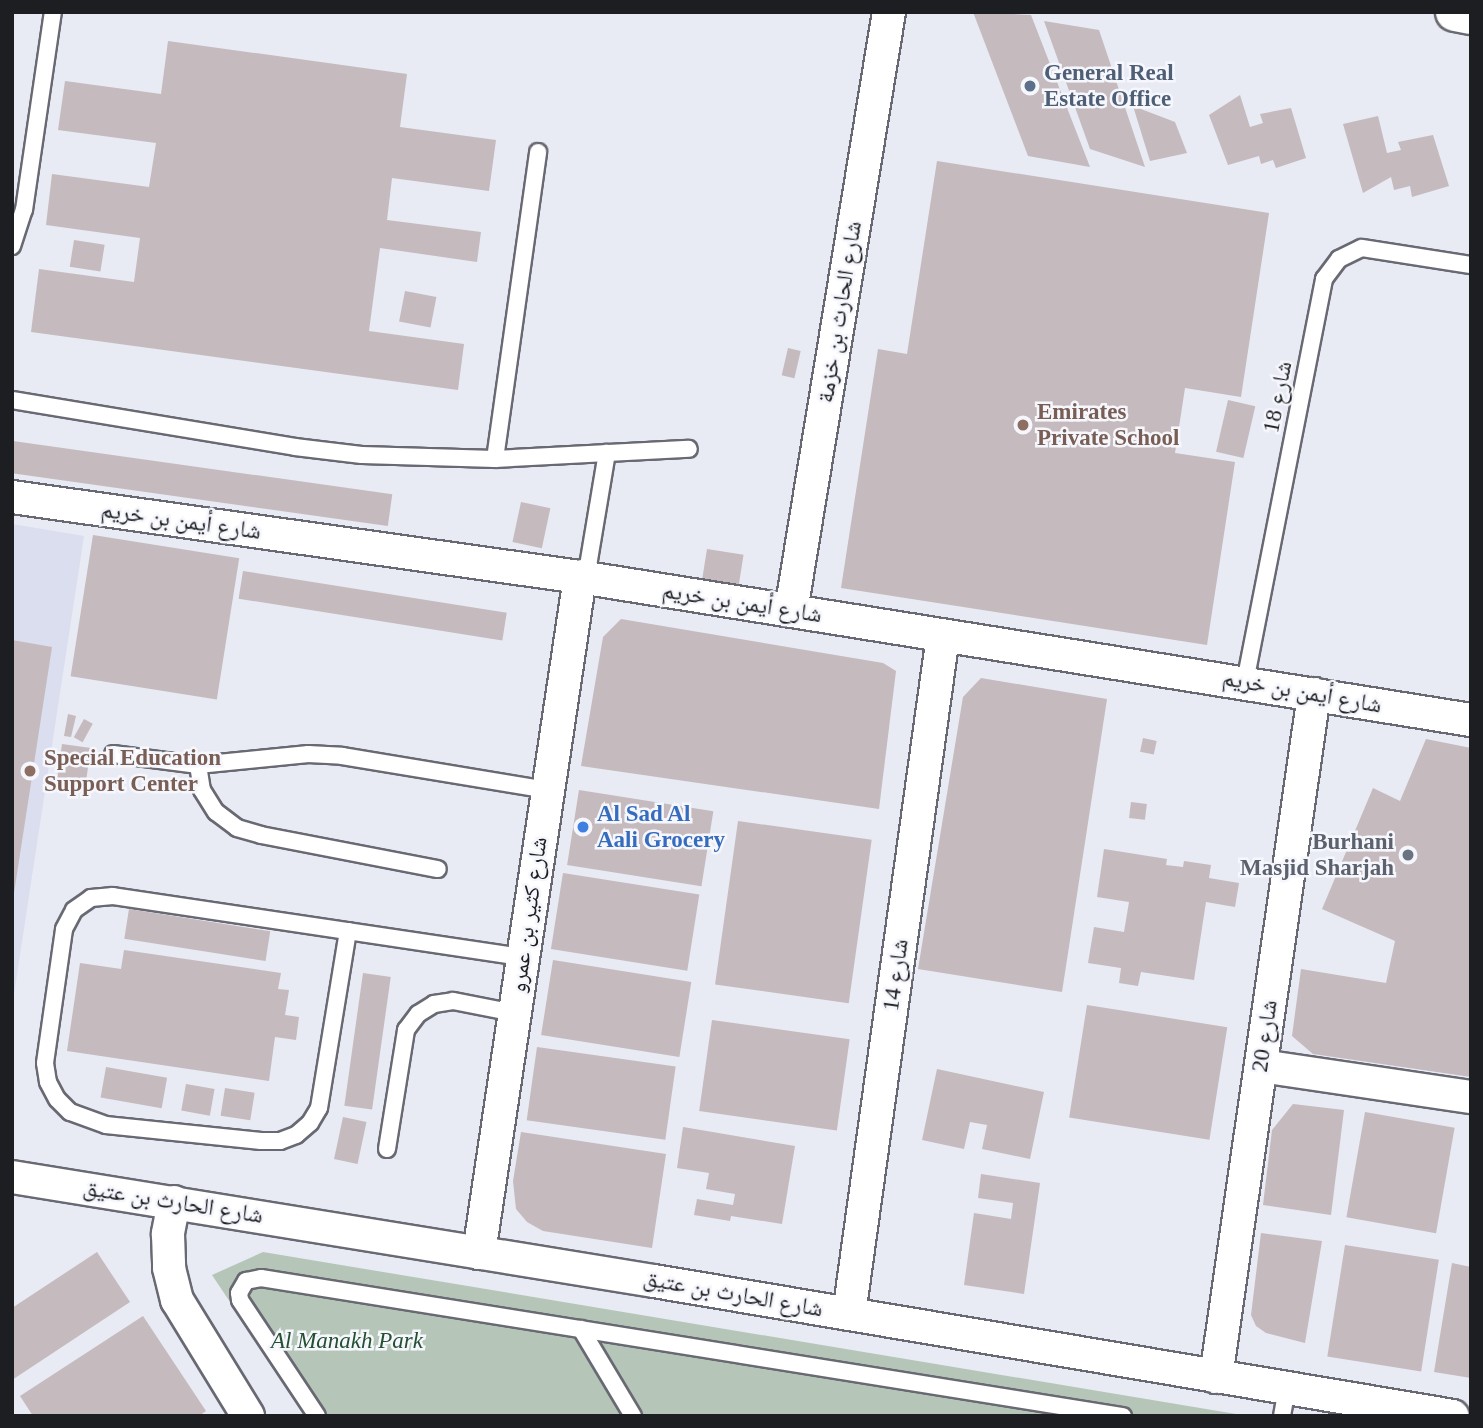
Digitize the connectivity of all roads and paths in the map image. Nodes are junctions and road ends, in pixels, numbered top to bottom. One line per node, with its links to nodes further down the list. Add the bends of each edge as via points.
1 (53, 12): 6 (lane, via 24,210)
2 (889, 12): 14 (street, شارع الحارث بن خزمة)
3 (1454, 12): 4 (main road)
4 (1471, 15)
5 (538, 152): 11 (lane)
6 (12, 246)
7 (1471, 265): 16 (lane, شارع 18, via 1362,248 1339,259 1324,279)
8 (12, 400): 11 (lane, via 295,447 428,459)
9 (689, 449): 10 (lane)
10 (607, 453): 11 (lane); 13 (lane)
11 (495, 459)
12 (12, 498): 13 (street, شارع أيمن بن خريم)
13 (583, 577): 14 (street, شارع أيمن بن خريم); 21 (street, شارع كثير بن عمرو)
14 (791, 611): 15 (street, شارع أيمن بن خريم)
15 (943, 636): 16 (street, شارع أيمن بن خريم); 32 (street, شارع 14)
16 (1245, 682): 17 (street, شارع أيمن بن خريم)
17 (1314, 694): 18 (street, شارع أيمن بن خريم); 26 (street, شارع 20)
18 (1471, 720)
19 (113, 754): 20 (lane)
20 (198, 765): 21 (lane, via 342,755); 22 (lane, via 202,790 216,812 237,828)
21 (548, 790): 24 (street, شارع كثير بن عمرو)
22 (438, 869)
23 (348, 931): 23 (lane, via 319,1108 296,1135 280,1141 106,1125 70,1112 57,1099 45,1063 64,929 74,910 91,898 113,896); 24 (lane)
24 (523, 957): 25 (street, شارع كثير بن عمرو)
25 (514, 1013): 28 (lane, via 453,1001 434,1004 418,1014 407,1030); 31 (street, شارع كثير بن عمرو)
26 (1261, 1066): 27 (street); 34 (street, شارع 20)
27 (1471, 1097)
28 (387, 1149)
29 (12, 1177): 30 (street, شارع الحارث بن عتيق)
30 (174, 1202): 31 (street, شارع الحارث بن عتيق); 36 (street, via 168,1234 169,1268 177,1300)
31 (479, 1253): 32 (street, شارع الحارث بن عتيق)
32 (849, 1314): 34 (street, شارع الحارث بن عتيق)
33 (580, 1329): 37 (lane, via 261,1278 246,1281 240,1300); 38 (lane); 39 (lane)
34 (1216, 1377): 35 (street, شارع الحارث بن عتيق)
35 (1284, 1402): 40 (street, شارع الحارث بن عتيق)
36 (248, 1416)
37 (317, 1416)
38 (633, 1416)
39 (1123, 1416)
40 (1453, 1416)

